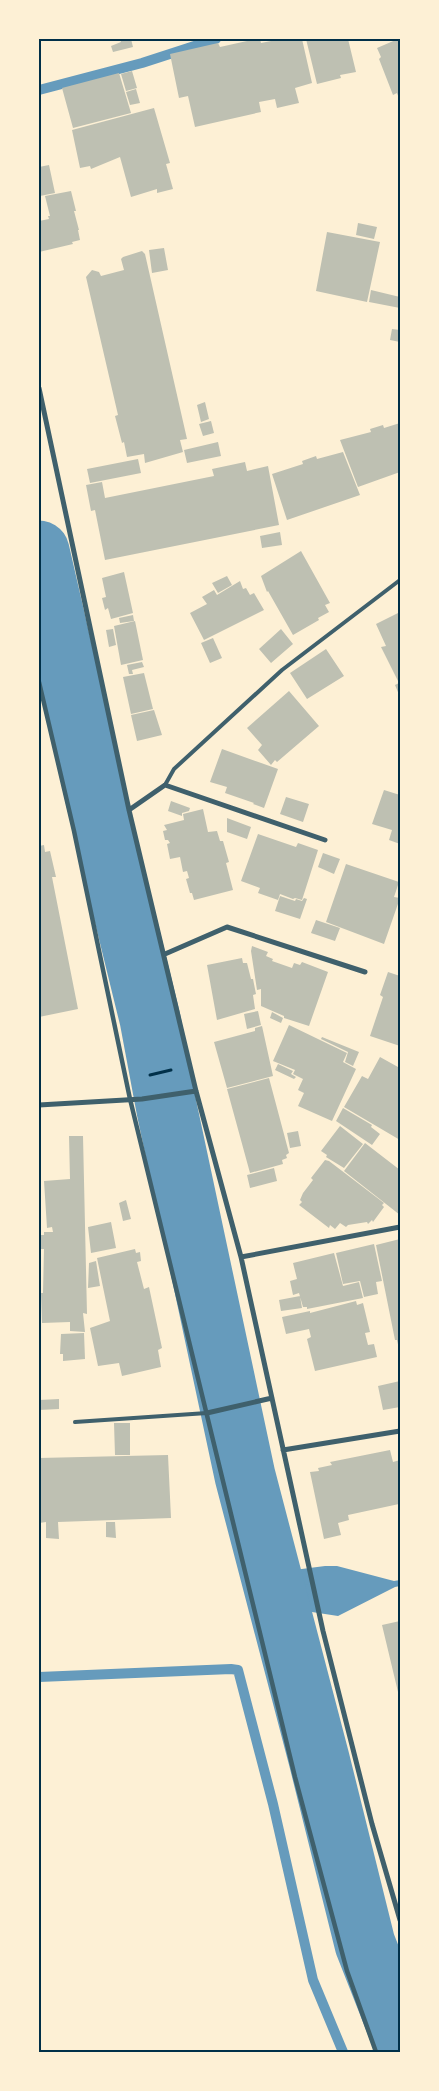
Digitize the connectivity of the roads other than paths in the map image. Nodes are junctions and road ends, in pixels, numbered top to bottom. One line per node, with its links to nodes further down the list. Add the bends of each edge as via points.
1 (39, 388): 5 (street)
2 (400, 580): 4 (lane, via 282,670 174,769)
3 (39, 682): 10 (street)
4 (165, 785): 5 (street); 6 (street)
5 (129, 810): 7 (street)
6 (325, 840)
7 (164, 954): 8 (street, via 228,927); 9 (street)
8 (365, 972)
9 (196, 1091): 10 (street); 13 (street)
10 (130, 1099): 11 (street); 15 (street)
11 (39, 1105)
12 (400, 1227): 13 (street)
13 (241, 1257): 14 (street)
14 (272, 1398): 15 (street); 18 (street)
15 (208, 1414): 16 (lane); 20 (street, via 300,1795 347,1971)
16 (75, 1422)
17 (400, 1431): 18 (street)
18 (283, 1450): 19 (street, via 323,1631)
19 (400, 1920)
20 (376, 2052)

